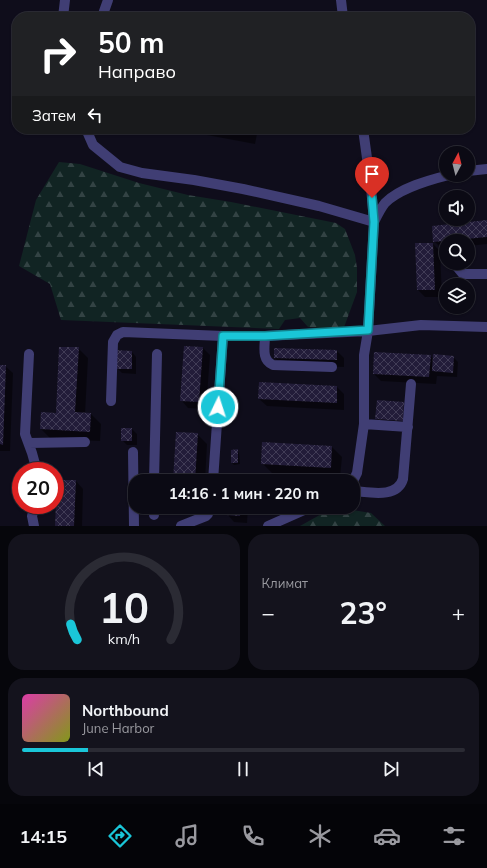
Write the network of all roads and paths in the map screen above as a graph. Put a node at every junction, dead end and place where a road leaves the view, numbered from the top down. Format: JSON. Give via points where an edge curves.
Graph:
{"nodes":[{"id":1,"x":65,"y":0,"type":"edge"},
{"id":2,"x":108,"y":0,"type":"edge"},
{"id":3,"x":341,"y":0,"type":"edge"},
{"id":4,"x":64,"y":12,"type":"edge"},
{"id":5,"x":104,"y":12,"type":"edge"},
{"id":6,"x":343,"y":12,"type":"edge"},
{"id":7,"x":88,"y":134,"type":"edge"},
{"id":8,"x":364,"y":134,"type":"edge"},
{"id":9,"x":487,"y":169,"type":"edge"},
{"id":10,"x":475,"y":170,"type":"edge"},
{"id":11,"x":439,"y":178,"type":"edge"},
{"id":12,"x":374,"y":222,"type":"junction"},
{"id":13,"x":460,"y":270,"type":"edge"},
{"id":14,"x":487,"y":274,"type":"edge"},
{"id":15,"x":487,"y":327,"type":"edge"},
{"id":16,"x":368,"y":330,"type":"junction"},
{"id":17,"x":223,"y":336,"type":"junction"},
{"id":18,"x":265,"y":336,"type":"junction"},
{"id":19,"x":29,"y":354,"type":"dead end"},
{"id":20,"x":157,"y":354,"type":"dead end"},
{"id":21,"x":332,"y":367,"type":"dead end"},
{"id":22,"x":411,"y":384,"type":"dead end"},
{"id":23,"x":111,"y":401,"type":"dead end"},
{"id":24,"x":364,"y":424,"type":"junction"},
{"id":25,"x":408,"y":427,"type":"junction"},
{"id":26,"x":85,"y":442,"type":"dead end"},
{"id":27,"x":28,"y":443,"type":"junction"},
{"id":28,"x":133,"y":452,"type":"dead end"},
{"id":29,"x":34,"y":462,"type":"edge"},
{"id":30,"x":154,"y":474,"type":"edge"},
{"id":31,"x":213,"y":474,"type":"edge"},
{"id":32,"x":356,"y":474,"type":"edge"},
{"id":33,"x":360,"y":491,"type":"edge"},
{"id":34,"x":33,"y":514,"type":"edge"},
{"id":35,"x":208,"y":514,"type":"edge"},
{"id":36,"x":295,"y":514,"type":"edge"},
{"id":37,"x":34,"y":526,"type":"edge"},
{"id":38,"x":134,"y":526,"type":"edge"},
{"id":39,"x":181,"y":526,"type":"edge"},
{"id":40,"x":268,"y":526,"type":"edge"}],
"edges":[{"from":1,"to":4,"type":"street"},
{"from":2,"to":5,"type":"street"},
{"from":3,"to":6,"type":"street"},
{"from":7,"to":12,"type":"street","via":[[94,145],[120,167],[142,173],[243,189],[319,206]]},
{"from":8,"to":12,"type":"street","via":[[372,187]]},
{"from":9,"to":10,"type":"street"},
{"from":11,"to":12,"type":"street","via":[[402,191],[385,203]]},
{"from":12,"to":16,"type":"street"},
{"from":13,"to":14,"type":"street","via":[[463,274]]},
{"from":15,"to":16,"type":"street","via":[[421,325]]},
{"from":16,"to":18,"type":"street"},
{"from":16,"to":24,"type":"street","via":[[364,355]]},
{"from":17,"to":18,"type":"street"},
{"from":17,"to":23,"type":"street","via":[[123,332],[117,335],[113,342]]},
{"from":17,"to":31,"type":"street"},
{"from":18,"to":21,"type":"street","via":[[265,358],[268,363]]},
{"from":19,"to":27,"type":"street","via":[[24,422]]},
{"from":20,"to":30,"type":"street"},
{"from":22,"to":25,"type":"street"},
{"from":24,"to":25,"type":"street"},
{"from":24,"to":32,"type":"street"},
{"from":25,"to":33,"type":"street","via":[[403,480],[399,488],[387,493]]},
{"from":26,"to":27,"type":"street"},
{"from":27,"to":29,"type":"street"},
{"from":28,"to":38,"type":"street"},
{"from":34,"to":37,"type":"street"},
{"from":35,"to":39,"type":"street"},
{"from":36,"to":40,"type":"street"}]}
